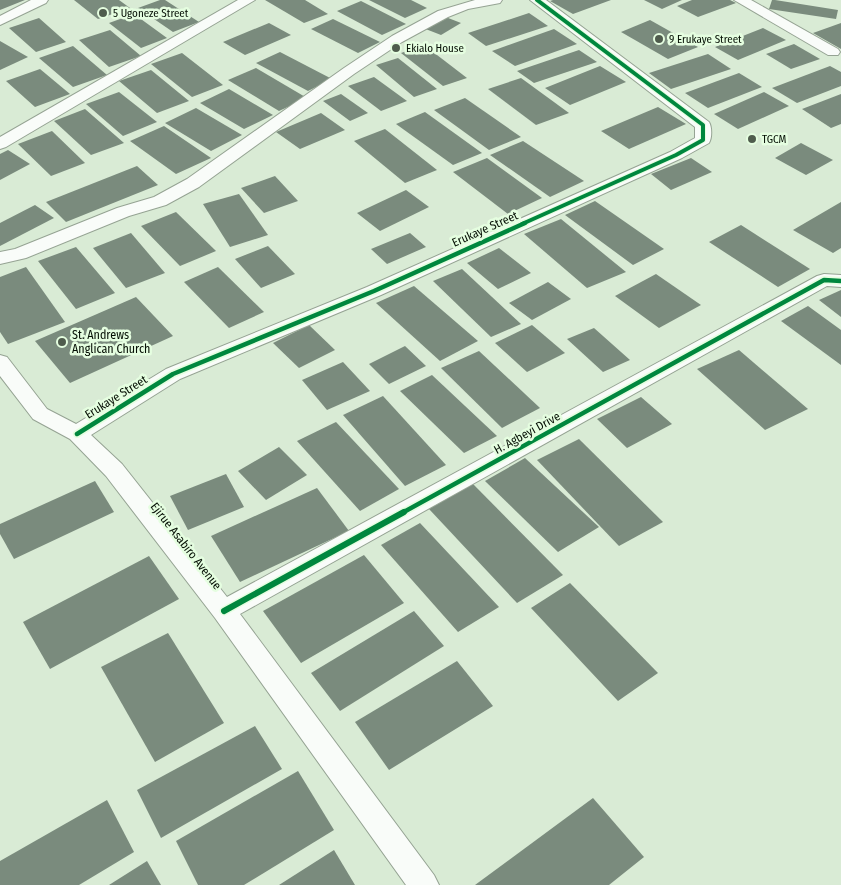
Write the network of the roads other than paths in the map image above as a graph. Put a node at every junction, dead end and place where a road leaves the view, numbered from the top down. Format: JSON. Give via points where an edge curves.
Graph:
{"nodes":[{"id":1,"x":41,"y":0,"type":"edge"},
{"id":2,"x":248,"y":0,"type":"edge"},
{"id":3,"x":495,"y":0,"type":"edge"},
{"id":4,"x":537,"y":0,"type":"edge"},
{"id":5,"x":741,"y":0,"type":"edge"},
{"id":6,"x":0,"y":20,"type":"edge"},
{"id":7,"x":833,"y":52,"type":"dead end"},
{"id":8,"x":0,"y":144,"type":"edge"},
{"id":9,"x":0,"y":258,"type":"edge"},
{"id":10,"x":841,"y":281,"type":"edge"},
{"id":11,"x":0,"y":362,"type":"edge"},
{"id":12,"x":77,"y":434,"type":"junction"},
{"id":13,"x":224,"y":611,"type":"junction"},
{"id":14,"x":424,"y":885,"type":"edge"}],
"edges":[{"from":1,"to":6,"type":"street"},
{"from":2,"to":8,"type":"street"},
{"from":3,"to":9,"type":"street","via":[[465,6],[412,30],[349,71],[194,183],[160,200],[20,254]]},
{"from":4,"to":12,"type":"street","name":"Erukaye Street","via":[[703,125],[703,140],[374,291],[173,374]]},
{"from":5,"to":7,"type":"street"},
{"from":10,"to":13,"type":"street","name":"H. Agbeyi Drive","via":[[824,280]]},
{"from":11,"to":12,"type":"street","name":"Ejirue Asabiro Avenue","via":[[40,414]]},
{"from":12,"to":13,"type":"street","name":"Ejirue Asabiro Avenue","via":[[114,470]]},
{"from":13,"to":14,"type":"street","name":"Ejirue Asabiro Avenue"}]}
